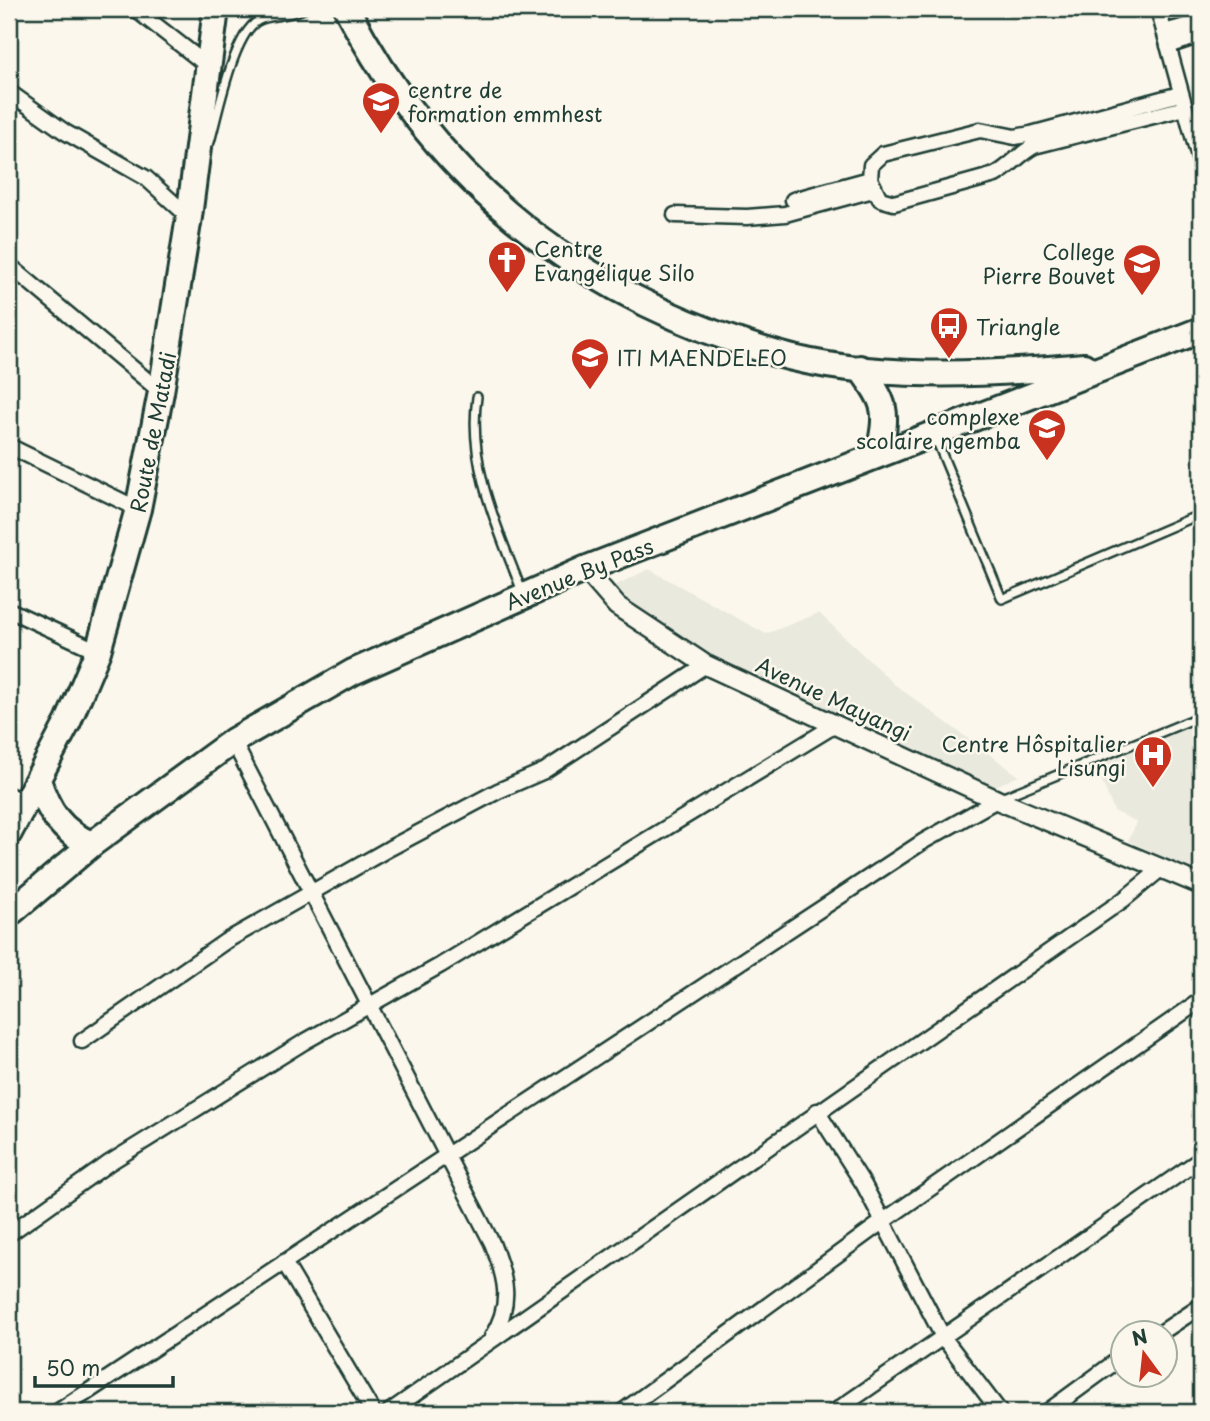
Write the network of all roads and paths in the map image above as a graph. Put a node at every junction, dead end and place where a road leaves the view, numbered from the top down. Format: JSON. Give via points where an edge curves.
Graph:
{"nodes":[{"id":1,"x":135,"y":9,"type":"edge"},
{"id":2,"x":216,"y":9,"type":"edge"},
{"id":3,"x":304,"y":9,"type":"edge"},
{"id":4,"x":347,"y":9,"type":"edge"},
{"id":5,"x":1158,"y":9,"type":"edge"},
{"id":6,"x":287,"y":13,"type":"edge"},
{"id":7,"x":1201,"y":22,"type":"edge"},
{"id":8,"x":1201,"y":35,"type":"edge"},
{"id":9,"x":1166,"y":39,"type":"junction"},
{"id":10,"x":208,"y":66,"type":"junction"},
{"id":11,"x":9,"y":92,"type":"edge"},
{"id":12,"x":1182,"y":101,"type":"junction"},
{"id":13,"x":1015,"y":137,"type":"junction"},
{"id":14,"x":1020,"y":153,"type":"junction"},
{"id":15,"x":1201,"y":164,"type":"edge"},
{"id":16,"x":872,"y":185,"type":"junction"},
{"id":17,"x":793,"y":200,"type":"dead end"},
{"id":18,"x":675,"y":215,"type":"dead end"},
{"id":19,"x":189,"y":217,"type":"junction"},
{"id":20,"x":9,"y":265,"type":"edge"},
{"id":21,"x":1201,"y":330,"type":"edge"},
{"id":22,"x":1113,"y":364,"type":"junction"},
{"id":23,"x":860,"y":368,"type":"junction"},
{"id":24,"x":161,"y":392,"type":"junction"},
{"id":25,"x":477,"y":397,"type":"dead end"},
{"id":26,"x":934,"y":436,"type":"junction"},
{"id":27,"x":9,"y":446,"type":"edge"},
{"id":28,"x":879,"y":454,"type":"junction"},
{"id":29,"x":138,"y":509,"type":"junction"},
{"id":30,"x":1201,"y":514,"type":"edge"},
{"id":31,"x":585,"y":569,"type":"junction"},
{"id":32,"x":523,"y":594,"type":"junction"},
{"id":33,"x":9,"y":610,"type":"edge"},
{"id":34,"x":98,"y":651,"type":"junction"},
{"id":35,"x":706,"y":665,"type":"junction"},
{"id":36,"x":1201,"y":716,"type":"edge"},
{"id":37,"x":837,"y":723,"type":"junction"},
{"id":38,"x":233,"y":741,"type":"junction"},
{"id":39,"x":38,"y":780,"type":"junction"},
{"id":40,"x":17,"y":800,"type":"edge"},
{"id":41,"x":997,"y":800,"type":"junction"},
{"id":42,"x":9,"y":833,"type":"edge"},
{"id":43,"x":92,"y":844,"type":"junction"},
{"id":44,"x":1162,"y":868,"type":"junction"},
{"id":45,"x":1201,"y":885,"type":"edge"},
{"id":46,"x":312,"y":893,"type":"junction"},
{"id":47,"x":9,"y":914,"type":"edge"},
{"id":48,"x":1201,"y":1000,"type":"edge"},
{"id":49,"x":369,"y":1005,"type":"junction"},
{"id":50,"x":82,"y":1041,"type":"dead end"},
{"id":51,"x":817,"y":1111,"type":"junction"},
{"id":52,"x":448,"y":1157,"type":"junction"},
{"id":53,"x":1201,"y":1159,"type":"edge"},
{"id":54,"x":882,"y":1222,"type":"junction"},
{"id":55,"x":9,"y":1234,"type":"edge"},
{"id":56,"x":284,"y":1262,"type":"junction"},
{"id":57,"x":1201,"y":1306,"type":"edge"},
{"id":58,"x":1178,"y":1321,"type":"edge"},
{"id":59,"x":943,"y":1337,"type":"junction"},
{"id":60,"x":489,"y":1342,"type":"junction"},
{"id":61,"x":1108,"y":1367,"type":"edge"},
{"id":62,"x":57,"y":1412,"type":"edge"},
{"id":63,"x":373,"y":1412,"type":"edge"},
{"id":64,"x":389,"y":1412,"type":"edge"},
{"id":65,"x":622,"y":1412,"type":"edge"},
{"id":66,"x":834,"y":1412,"type":"edge"},
{"id":67,"x":1000,"y":1412,"type":"edge"},
{"id":68,"x":1047,"y":1412,"type":"edge"}],
"edges":[{"from":1,"to":10,"type":"street"},
{"from":2,"to":10,"type":"highway","name":"Route de Matadi"},
{"from":3,"to":6,"type":"lane"},
{"from":4,"to":23,"type":"highway","via":[[383,71],[421,121],[484,196],[536,239],[609,286],[695,324],[775,353]]},
{"from":5,"to":9,"type":"street"},
{"from":6,"to":19,"type":"lane","via":[[260,19],[245,32],[234,56]]},
{"from":7,"to":9,"type":"street"},
{"from":8,"to":9,"type":"street"},
{"from":9,"to":12,"type":"street"},
{"from":10,"to":19,"type":"highway","name":"Route de Matadi"},
{"from":11,"to":19,"type":"street","via":[[65,132],[146,178]]},
{"from":12,"to":13,"type":"street"},
{"from":12,"to":14,"type":"street"},
{"from":12,"to":15,"type":"street"},
{"from":13,"to":14,"type":"street"},
{"from":13,"to":16,"type":"street","via":[[980,130],[883,154],[872,165]]},
{"from":14,"to":16,"type":"street","via":[[995,175],[894,203],[880,199]]},
{"from":16,"to":17,"type":"street"},
{"from":16,"to":18,"type":"street","via":[[785,214]]},
{"from":19,"to":24,"type":"highway","name":"Route de Matadi"},
{"from":20,"to":24,"type":"street"},
{"from":21,"to":22,"type":"highway","name":"Avenue By Pass"},
{"from":22,"to":23,"type":"highway","via":[[992,374]]},
{"from":22,"to":26,"type":"highway","name":"Avenue By Pass"},
{"from":23,"to":28,"type":"highway","via":[[885,409]]},
{"from":24,"to":29,"type":"highway","name":"Route de Matadi"},
{"from":25,"to":32,"type":"lane","via":[[473,424],[485,496]]},
{"from":26,"to":28,"type":"highway","name":"Avenue By Pass"},
{"from":26,"to":30,"type":"lane","via":[[1002,599]]},
{"from":27,"to":29,"type":"street"},
{"from":28,"to":31,"type":"highway","name":"Avenue By Pass"},
{"from":29,"to":34,"type":"highway","name":"Route de Matadi"},
{"from":31,"to":32,"type":"highway","name":"Avenue By Pass"},
{"from":31,"to":35,"type":"street","name":"Avenue Mayangi","via":[[617,607]]},
{"from":32,"to":38,"type":"highway","name":"Avenue By Pass","via":[[353,672]]},
{"from":33,"to":34,"type":"street"},
{"from":34,"to":39,"type":"highway","name":"Route de Matadi"},
{"from":35,"to":37,"type":"street","name":"Avenue Mayangi"},
{"from":35,"to":46,"type":"street","via":[[544,771],[498,791]]},
{"from":36,"to":41,"type":"lane"},
{"from":37,"to":41,"type":"street","name":"Avenue Mayangi"},
{"from":37,"to":49,"type":"street"},
{"from":38,"to":43,"type":"highway","name":"Avenue By Pass"},
{"from":38,"to":46,"type":"street"},
{"from":39,"to":40,"type":"highway","name":"Route de Matadi"},
{"from":39,"to":43,"type":"highway","via":[[53,816],[73,837]]},
{"from":40,"to":42,"type":"highway","name":"Route de Matadi"},
{"from":41,"to":44,"type":"street","name":"Avenue Mayangi"},
{"from":41,"to":52,"type":"street","via":[[924,841]]},
{"from":43,"to":47,"type":"highway","name":"Avenue By Pass"},
{"from":44,"to":45,"type":"street","name":"Avenue Mayangi"},
{"from":44,"to":51,"type":"street","via":[[1123,900]]},
{"from":46,"to":49,"type":"street"},
{"from":46,"to":50,"type":"street","via":[[226,941]]},
{"from":48,"to":54,"type":"street"},
{"from":49,"to":52,"type":"street"},
{"from":49,"to":55,"type":"street","via":[[109,1163]]},
{"from":51,"to":54,"type":"street"},
{"from":51,"to":60,"type":"street"},
{"from":52,"to":56,"type":"street"},
{"from":52,"to":60,"type":"street","via":[[479,1213],[506,1277],[507,1304]]},
{"from":53,"to":59,"type":"street"},
{"from":54,"to":59,"type":"street"},
{"from":54,"to":65,"type":"street"},
{"from":56,"to":62,"type":"street"},
{"from":56,"to":63,"type":"street"},
{"from":57,"to":58,"type":"street"},
{"from":59,"to":66,"type":"street"},
{"from":59,"to":67,"type":"street"},
{"from":60,"to":64,"type":"street"},
{"from":61,"to":68,"type":"street"}]}
